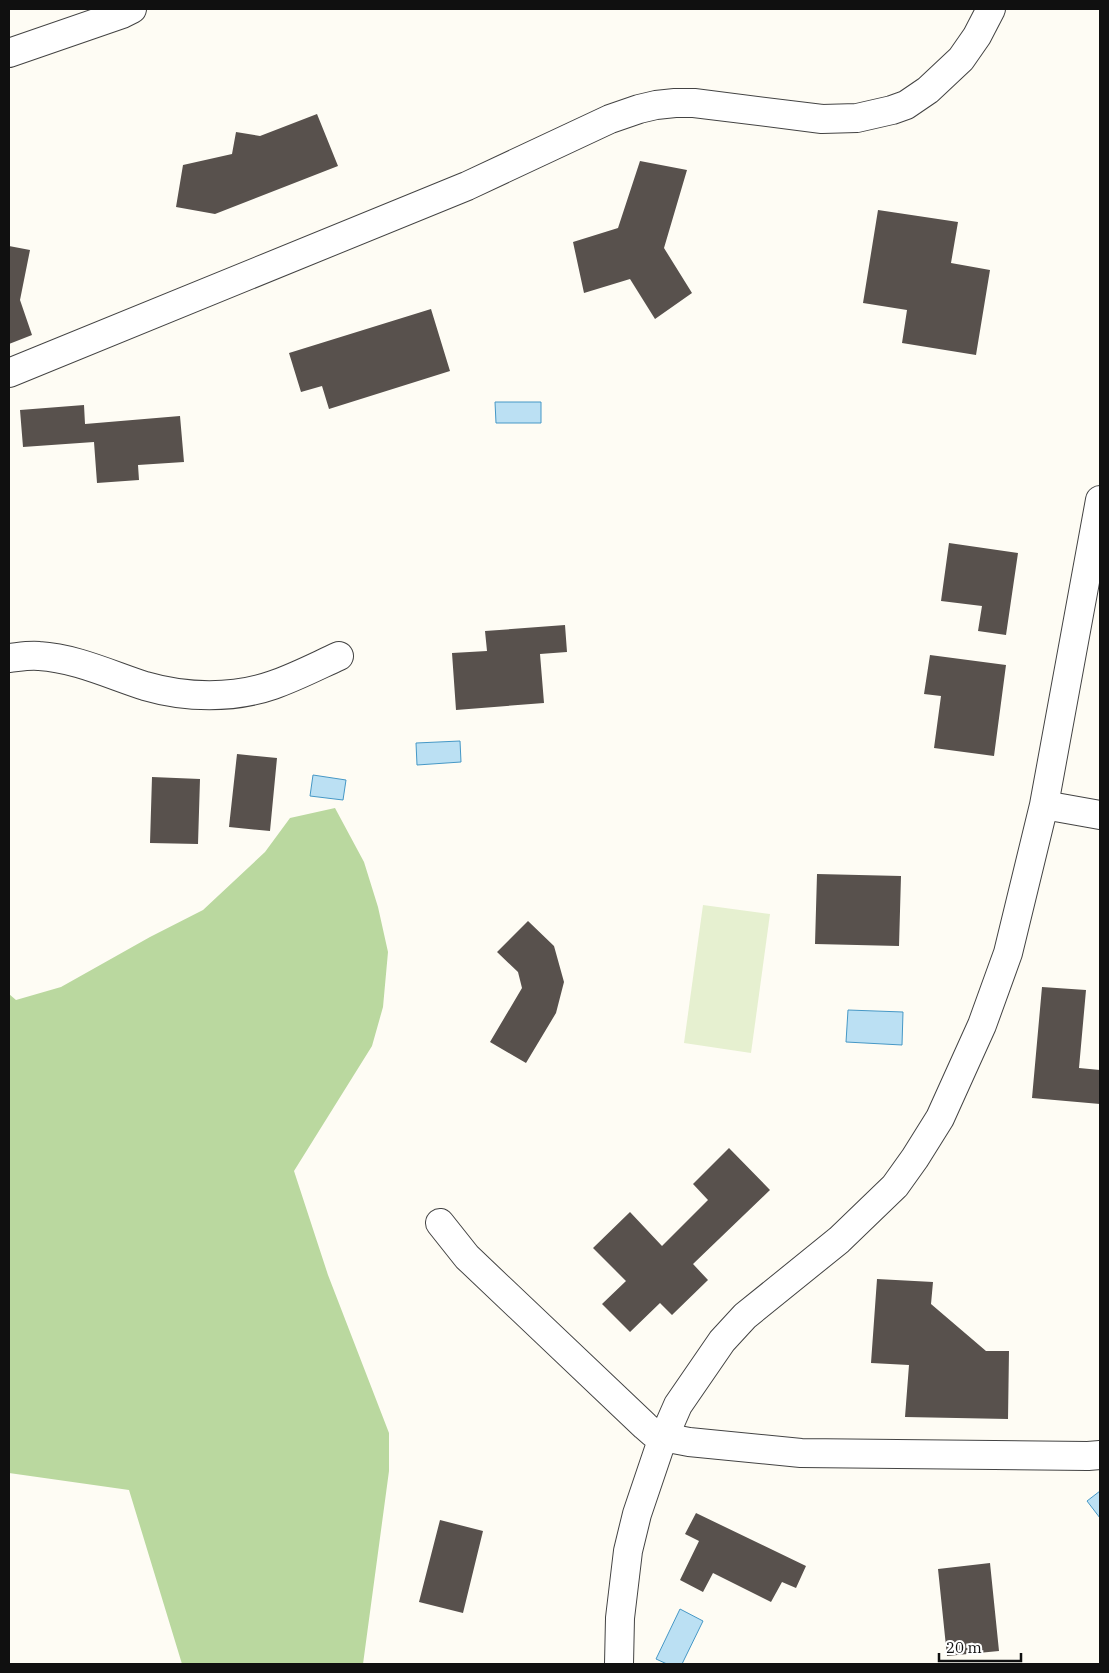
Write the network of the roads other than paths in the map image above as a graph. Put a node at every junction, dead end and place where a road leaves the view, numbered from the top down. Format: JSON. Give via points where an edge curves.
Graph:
{"nodes":[{"id":1,"x":132,"y":9,"type":"edge"},
{"id":2,"x":991,"y":9,"type":"edge"},
{"id":3,"x":9,"y":53,"type":"edge"},
{"id":4,"x":9,"y":373,"type":"edge"},
{"id":5,"x":1100,"y":500,"type":"edge"},
{"id":6,"x":339,"y":656,"type":"dead end"},
{"id":7,"x":9,"y":658,"type":"edge"},
{"id":8,"x":1044,"y":805,"type":"junction"},
{"id":9,"x":1100,"y":815,"type":"edge"},
{"id":10,"x":440,"y":1223,"type":"dead end"},
{"id":11,"x":664,"y":1437,"type":"junction"},
{"id":12,"x":1100,"y":1455,"type":"edge"},
{"id":13,"x":619,"y":1664,"type":"edge"}],
"edges":[{"from":1,"to":3,"type":"street"},
{"from":2,"to":4,"type":"street","via":[[961,59],[928,90],[906,105],[878,114],[835,119],[694,103],[639,109],[610,119],[467,186]]},
{"from":5,"to":8,"type":"street"},
{"from":6,"to":7,"type":"street","via":[[273,685],[220,695],[173,693],[49,656]]},
{"from":8,"to":9,"type":"street"},
{"from":8,"to":11,"type":"street","via":[[996,990],[940,1118],[905,1172],[877,1205],[745,1316],[722,1341],[678,1405]]},
{"from":10,"to":11,"type":"street","via":[[467,1257],[644,1426]]},
{"from":11,"to":12,"type":"street","via":[[706,1445],[801,1453]]},
{"from":11,"to":13,"type":"street","via":[[637,1514],[628,1551],[620,1618]]}]}
